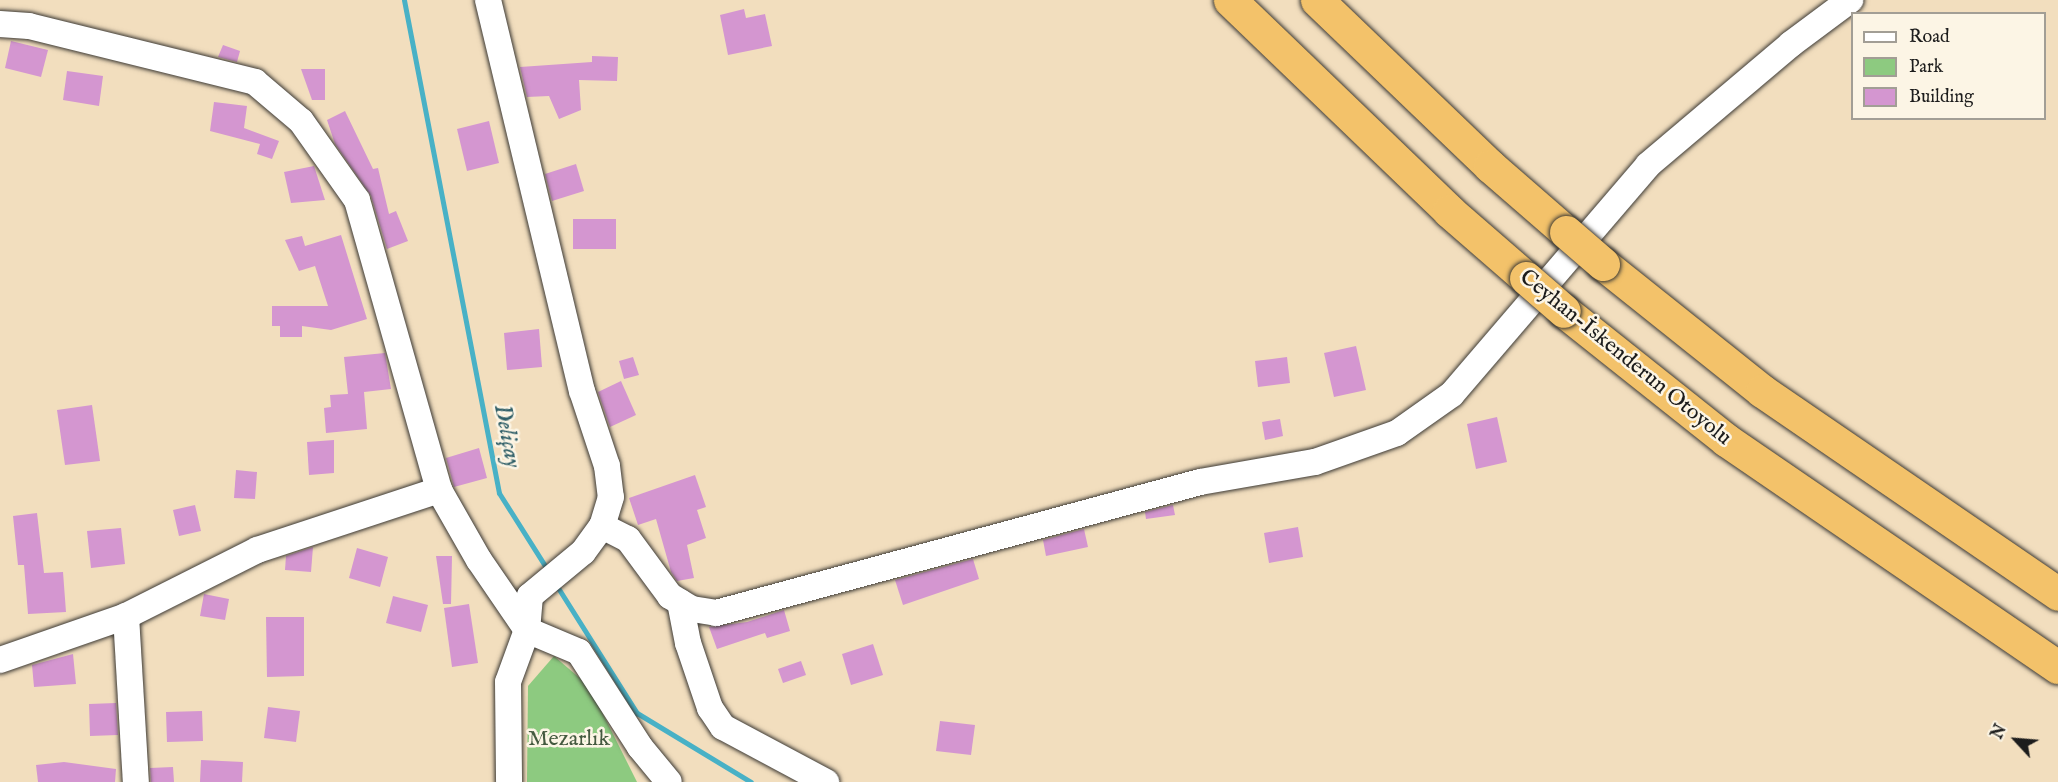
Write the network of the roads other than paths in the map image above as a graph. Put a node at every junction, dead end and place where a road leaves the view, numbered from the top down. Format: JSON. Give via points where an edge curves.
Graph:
{"nodes":[{"id":1,"x":488,"y":0,"type":"edge"},
{"id":2,"x":1230,"y":0,"type":"edge"},
{"id":3,"x":1317,"y":0,"type":"edge"},
{"id":4,"x":1850,"y":0,"type":"edge"},
{"id":5,"x":0,"y":24,"type":"edge"},
{"id":6,"x":439,"y":490,"type":"junction"},
{"id":7,"x":602,"y":526,"type":"junction"},
{"id":8,"x":2058,"y":594,"type":"edge"},
{"id":9,"x":680,"y":602,"type":"junction"},
{"id":10,"x":126,"y":616,"type":"junction"},
{"id":11,"x":527,"y":630,"type":"junction"},
{"id":12,"x":0,"y":660,"type":"edge"},
{"id":13,"x":2058,"y":667,"type":"edge"},
{"id":14,"x":136,"y":782,"type":"edge"},
{"id":15,"x":508,"y":782,"type":"edge"},
{"id":16,"x":669,"y":782,"type":"edge"},
{"id":17,"x":826,"y":782,"type":"edge"}],
"edges":[{"from":1,"to":7,"type":"street","via":[[582,391],[607,466],[611,497]]},
{"from":2,"to":13,"type":"highway","name":"Ceyhan-İskenderun Otoyolu","bridge":true,"via":[[1449,211],[1564,311],[1726,440]]},
{"from":3,"to":8,"type":"highway","bridge":true,"via":[[1490,166],[1603,264],[1762,391]]},
{"from":4,"to":9,"type":"street","via":[[1791,44],[1648,165],[1452,393],[1397,434],[1315,462],[1200,482],[757,604],[716,613],[692,609]]},
{"from":5,"to":6,"type":"street","via":[[28,26],[255,82],[301,121],[357,200]]},
{"from":6,"to":10,"type":"street","via":[[257,550]]},
{"from":6,"to":11,"type":"street","via":[[479,560]]},
{"from":7,"to":9,"type":"street","via":[[628,539],[670,596]]},
{"from":7,"to":11,"type":"street","via":[[583,552],[530,596]]},
{"from":9,"to":17,"type":"street","via":[[687,643],[710,708],[723,727]]},
{"from":10,"to":12,"type":"street"},
{"from":10,"to":14,"type":"street"},
{"from":11,"to":15,"type":"street","via":[[508,682]]},
{"from":11,"to":16,"type":"street","via":[[579,652],[640,747]]}]}
